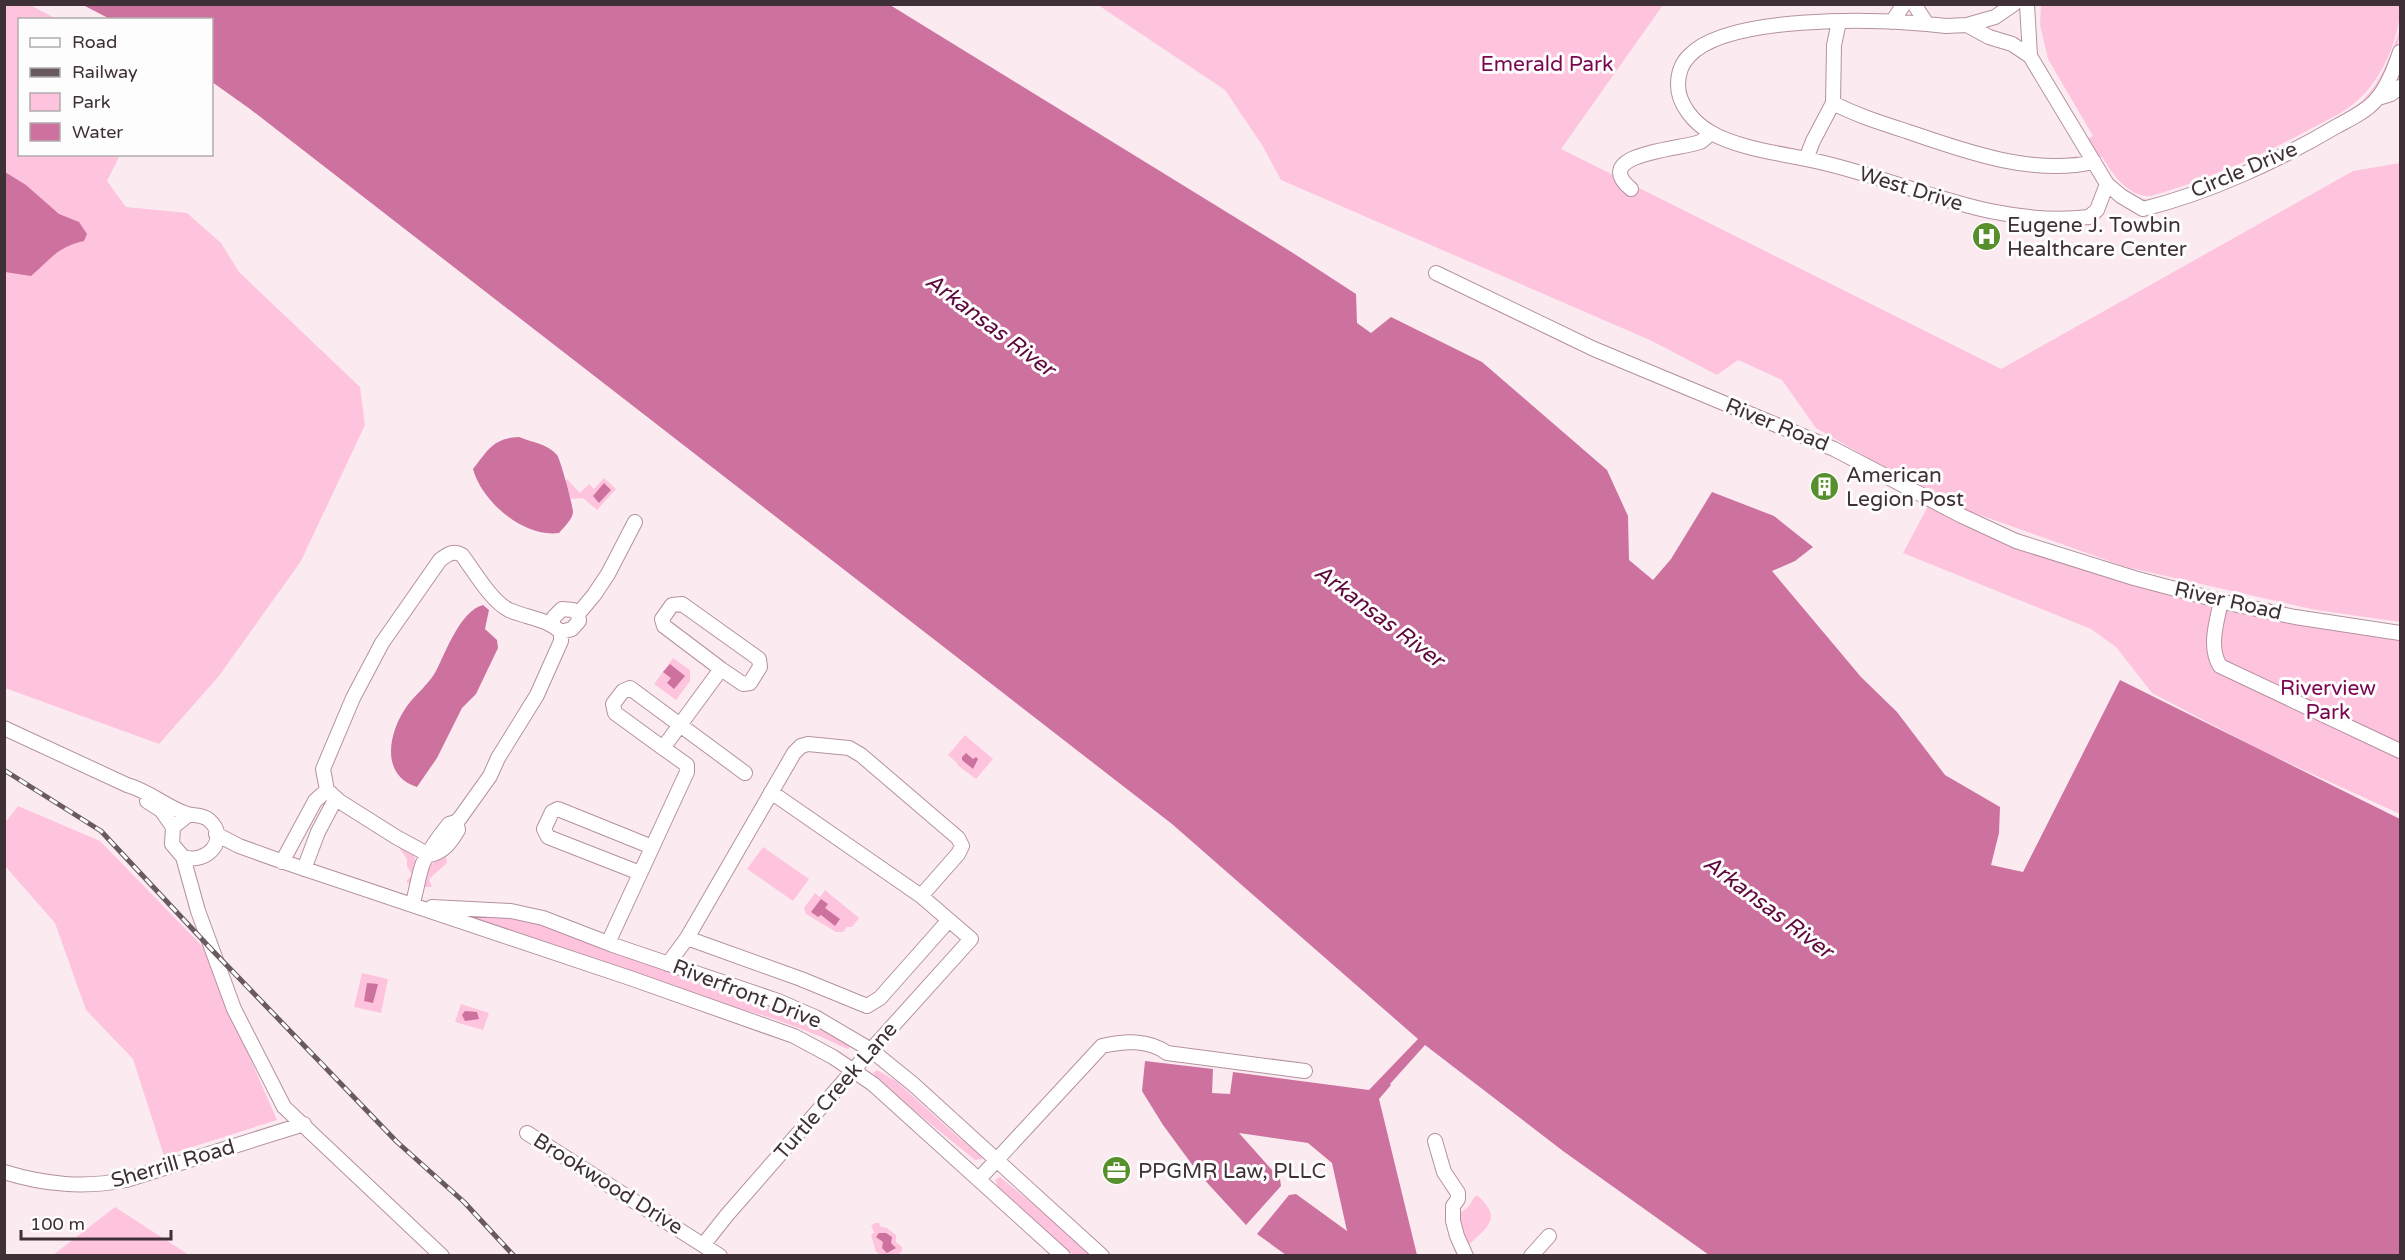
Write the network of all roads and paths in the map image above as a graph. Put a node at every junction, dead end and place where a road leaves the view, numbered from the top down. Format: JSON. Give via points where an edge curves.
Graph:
{"nodes":[{"id":1,"x":1904,"y":4,"type":"edge"},
{"id":2,"x":1914,"y":4,"type":"edge"},
{"id":3,"x":2014,"y":4,"type":"edge"},
{"id":4,"x":2027,"y":4,"type":"edge"},
{"id":5,"x":1839,"y":22,"type":"junction"},
{"id":6,"x":1892,"y":22,"type":"junction"},
{"id":7,"x":1927,"y":24,"type":"junction"},
{"id":8,"x":1967,"y":25,"type":"junction"},
{"id":9,"x":2400,"y":52,"type":"edge"},
{"id":10,"x":2030,"y":56,"type":"junction"},
{"id":11,"x":2400,"y":87,"type":"edge"},
{"id":12,"x":2378,"y":98,"type":"junction"},
{"id":13,"x":1833,"y":104,"type":"junction"},
{"id":14,"x":1711,"y":133,"type":"junction"},
{"id":15,"x":1806,"y":159,"type":"junction"},
{"id":16,"x":2094,"y":162,"type":"junction"},
{"id":17,"x":2107,"y":184,"type":"junction"},
{"id":18,"x":1631,"y":189,"type":"dead end"},
{"id":19,"x":1436,"y":273,"type":"dead end"},
{"id":20,"x":635,"y":522,"type":"dead end"},
{"id":21,"x":2221,"y":601,"type":"junction"},
{"id":22,"x":578,"y":614,"type":"junction"},
{"id":23,"x":557,"y":628,"type":"junction"},
{"id":24,"x":2400,"y":633,"type":"edge"},
{"id":25,"x":721,"y":669,"type":"junction"},
{"id":26,"x":681,"y":724,"type":"junction"},
{"id":27,"x":4,"y":728,"type":"edge"},
{"id":28,"x":663,"y":748,"type":"junction"},
{"id":29,"x":2400,"y":751,"type":"edge"},
{"id":30,"x":745,"y":773,"type":"dead end"},
{"id":31,"x":127,"y":785,"type":"junction"},
{"id":32,"x":771,"y":792,"type":"junction"},
{"id":33,"x":332,"y":794,"type":"junction"},
{"id":34,"x":188,"y":815,"type":"junction"},
{"id":35,"x":302,"y":825,"type":"junction"},
{"id":36,"x":173,"y":827,"type":"junction"},
{"id":37,"x":318,"y":832,"type":"junction"},
{"id":38,"x":216,"y":834,"type":"junction"},
{"id":39,"x":652,"y":847,"type":"junction"},
{"id":40,"x":429,"y":855,"type":"junction"},
{"id":41,"x":183,"y":856,"type":"junction"},
{"id":42,"x":206,"y":856,"type":"junction"},
{"id":43,"x":280,"y":861,"type":"junction"},
{"id":44,"x":304,"y":869,"type":"junction"},
{"id":45,"x":640,"y":873,"type":"junction"},
{"id":46,"x":921,"y":896,"type":"junction"},
{"id":47,"x":418,"y":906,"type":"junction"},
{"id":48,"x":949,"y":920,"type":"junction"},
{"id":49,"x":207,"y":933,"type":"junction"},
{"id":50,"x":687,"y":938,"type":"junction"},
{"id":51,"x":608,"y":943,"type":"junction"},
{"id":52,"x":668,"y":964,"type":"junction"},
{"id":53,"x":871,"y":1050,"type":"junction"},
{"id":54,"x":854,"y":1070,"type":"junction"},
{"id":55,"x":1305,"y":1071,"type":"dead end"},
{"id":56,"x":303,"y":1124,"type":"junction"},
{"id":57,"x":527,"y":1133,"type":"dead end"},
{"id":58,"x":1435,"y":1141,"type":"dead end"},
{"id":59,"x":996,"y":1160,"type":"junction"},
{"id":60,"x":4,"y":1172,"type":"edge"},
{"id":61,"x":979,"y":1179,"type":"junction"},
{"id":62,"x":1549,"y":1236,"type":"dead end"},
{"id":63,"x":704,"y":1244,"type":"junction"},
{"id":64,"x":442,"y":1256,"type":"edge"},
{"id":65,"x":720,"y":1256,"type":"edge"},
{"id":66,"x":1063,"y":1256,"type":"edge"},
{"id":67,"x":1102,"y":1256,"type":"edge"},
{"id":68,"x":1466,"y":1256,"type":"edge"},
{"id":69,"x":1531,"y":1256,"type":"edge"}],
"edges":[{"from":1,"to":6,"type":"street"},
{"from":2,"to":7,"type":"street"},
{"from":3,"to":8,"type":"street","via":[[1995,17]]},
{"from":4,"to":10,"type":"street"},
{"from":5,"to":6,"type":"street","name":"West Drive"},
{"from":5,"to":13,"type":"street","via":[[1834,45]]},
{"from":5,"to":14,"type":"street","name":"West Drive","via":[[1743,31],[1711,41],[1689,55],[1678,77],[1680,98],[1687,112]]},
{"from":6,"to":7,"type":"street","name":"West Drive"},
{"from":7,"to":8,"type":"street","name":"Circle Drive"},
{"from":8,"to":10,"type":"street","name":"Circle Drive"},
{"from":9,"to":12,"type":"street"},
{"from":10,"to":16,"type":"street","name":"Circle Drive"},
{"from":11,"to":12,"type":"street"},
{"from":12,"to":17,"type":"street","name":"Circle Drive","via":[[2320,136],[2181,198],[2143,209]]},
{"from":13,"to":15,"type":"street"},
{"from":13,"to":16,"type":"street","via":[[1984,156],[2046,165]]},
{"from":14,"to":15,"type":"street","name":"West Drive"},
{"from":14,"to":18,"type":"street","via":[[1701,141],[1652,150],[1624,165],[1620,176]]},
{"from":15,"to":17,"type":"street","name":"West Drive","via":[[1879,177],[1985,212],[2044,219],[2089,217],[2097,210]]},
{"from":16,"to":17,"type":"street","name":"Circle Drive"},
{"from":19,"to":21,"type":"street","name":"River Road","via":[[1594,349],[1834,449],[2016,540]]},
{"from":20,"to":22,"type":"street","via":[[608,574]]},
{"from":21,"to":24,"type":"street","name":"River Road"},
{"from":21,"to":29,"type":"street","via":[[2213,651],[2220,666]]},
{"from":22,"to":23,"type":"street","via":[[579,621],[572,629]]},
{"from":22,"to":23,"type":"street","via":[[562,609],[554,617]]},
{"from":23,"to":33,"type":"street","via":[[507,609],[462,555],[448,553],[388,632],[353,698],[323,769]]},
{"from":23,"to":40,"type":"street","via":[[561,641],[537,695],[490,776],[456,822],[458,830],[441,853]]},
{"from":25,"to":25,"type":"street","via":[[664,626],[662,619],[672,605],[682,604],[759,659],[760,667],[750,683],[743,684]]},
{"from":25,"to":26,"type":"street"},
{"from":26,"to":28,"type":"street"},
{"from":26,"to":28,"type":"street","via":[[630,688],[613,704],[615,713]]},
{"from":26,"to":30,"type":"street"},
{"from":27,"to":31,"type":"street"},
{"from":28,"to":39,"type":"street","via":[[687,765],[687,772]]},
{"from":31,"to":34,"type":"street"},
{"from":31,"to":36,"type":"street","via":[[160,810]]},
{"from":32,"to":46,"type":"street"},
{"from":32,"to":46,"type":"street","via":[[801,746],[849,748],[861,755],[958,838],[962,846]]},
{"from":32,"to":50,"type":"street"},
{"from":33,"to":35,"type":"street","via":[[315,801]]},
{"from":33,"to":37,"type":"street"},
{"from":33,"to":40,"type":"street"},
{"from":34,"to":36,"type":"street"},
{"from":34,"to":38,"type":"street","via":[[208,819]]},
{"from":35,"to":37,"type":"street"},
{"from":35,"to":43,"type":"street"},
{"from":36,"to":41,"type":"street","via":[[172,844]]},
{"from":37,"to":44,"type":"street"},
{"from":38,"to":42,"type":"street","via":[[216,844]]},
{"from":38,"to":43,"type":"street","name":"Riverfront Drive"},
{"from":39,"to":45,"type":"street"},
{"from":39,"to":45,"type":"street","via":[[558,809],[552,812],[544,829],[548,837]]},
{"from":40,"to":47,"type":"street","via":[[422,867]]},
{"from":41,"to":42,"type":"street","via":[[192,860]]},
{"from":41,"to":49,"type":"street"},
{"from":42,"to":43,"type":"street","name":"Riverfront Drive","via":[[224,852]]},
{"from":42,"to":49,"type":"street","via":[[197,879]]},
{"from":43,"to":44,"type":"street","name":"Riverfront Drive"},
{"from":44,"to":47,"type":"street","name":"Riverfront Drive"},
{"from":45,"to":51,"type":"street"},
{"from":46,"to":48,"type":"street"},
{"from":47,"to":51,"type":"street","name":"Riverfront Drive","via":[[511,910]]},
{"from":47,"to":54,"type":"street","name":"Riverfront Drive","via":[[788,1033]]},
{"from":48,"to":50,"type":"street","via":[[880,999],[867,1006]]},
{"from":48,"to":53,"type":"street","name":"Turtle Creek Lane","via":[[971,939]]},
{"from":49,"to":56,"type":"street","via":[[234,1009],[258,1058],[284,1107]]},
{"from":50,"to":52,"type":"street"},
{"from":51,"to":52,"type":"street","name":"Riverfront Drive"},
{"from":52,"to":53,"type":"street","name":"Riverfront Drive","via":[[806,1013]]},
{"from":53,"to":54,"type":"street","name":"Turtle Creek Lane"},
{"from":53,"to":59,"type":"street","name":"Riverfront Drive"},
{"from":54,"to":61,"type":"street","name":"Riverfront Drive"},
{"from":54,"to":63,"type":"street","name":"Turtle Creek Lane"},
{"from":55,"to":59,"type":"street","via":[[1167,1053],[1152,1045],[1122,1041],[1102,1046]]},
{"from":56,"to":60,"type":"street","name":"Sherrill Road","via":[[103,1184],[53,1183]]},
{"from":56,"to":64,"type":"street"},
{"from":57,"to":63,"type":"street","name":"Brookwood Drive"},
{"from":58,"to":68,"type":"street","via":[[1444,1172],[1458,1192],[1453,1221]]},
{"from":59,"to":61,"type":"street"},
{"from":59,"to":67,"type":"street","name":"Riverfront Drive"},
{"from":61,"to":66,"type":"street","name":"Riverfront Drive"},
{"from":62,"to":69,"type":"street"},
{"from":63,"to":65,"type":"street","name":"Brookwood Drive"}]}
